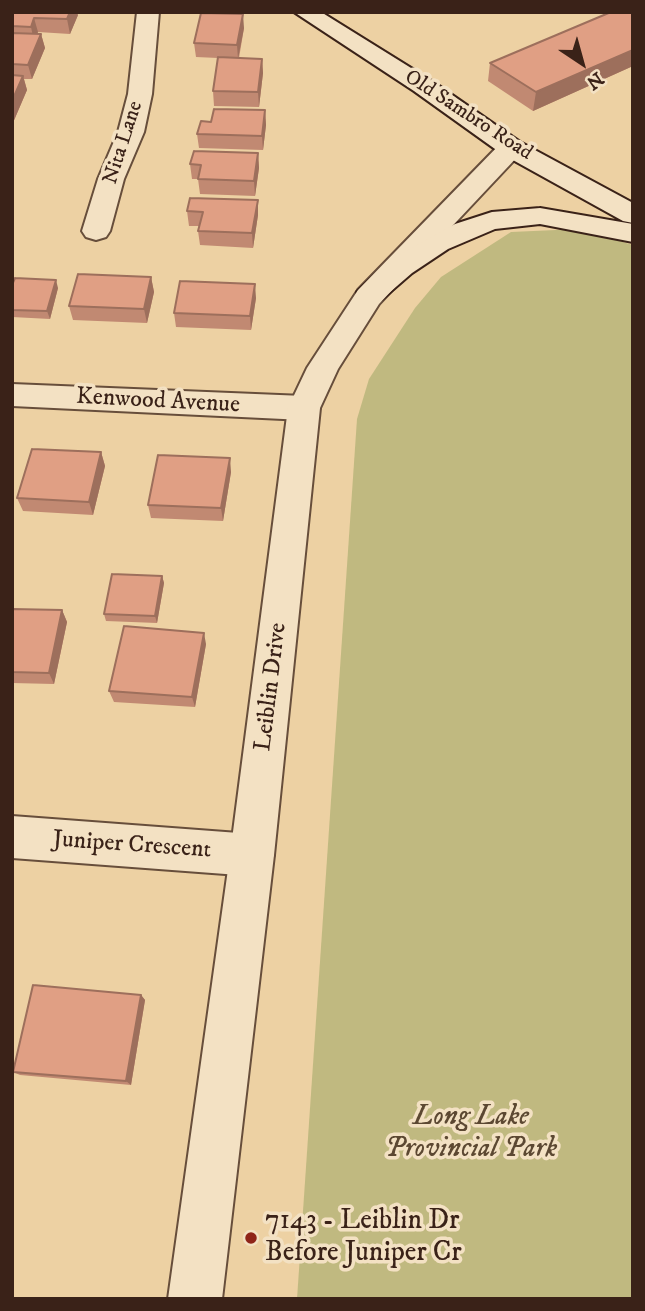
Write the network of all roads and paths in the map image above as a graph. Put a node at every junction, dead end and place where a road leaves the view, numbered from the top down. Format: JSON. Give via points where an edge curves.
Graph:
{"nodes":[{"id":1,"x":148,"y":12,"type":"edge"},
{"id":2,"x":305,"y":12,"type":"edge"},
{"id":3,"x":511,"y":148,"type":"junction"},
{"id":4,"x":633,"y":215,"type":"edge"},
{"id":5,"x":96,"y":231,"type":"dead end"},
{"id":6,"x":633,"y":233,"type":"edge"},
{"id":7,"x":372,"y":292,"type":"junction"},
{"id":8,"x":12,"y":394,"type":"edge"},
{"id":9,"x":304,"y":408,"type":"junction"},
{"id":10,"x":12,"y":837,"type":"edge"},
{"id":11,"x":252,"y":855,"type":"junction"},
{"id":12,"x":195,"y":1299,"type":"edge"}],
"edges":[{"from":1,"to":5,"type":"street","name":"Nita Lane","via":[[140,94],[131,132]]},
{"from":2,"to":3,"type":"street","name":"Old Sambro Road"},
{"from":3,"to":4,"type":"street","name":"Old Sambro Road"},
{"from":3,"to":7,"type":"street","name":"Leiblin Drive"},
{"from":6,"to":7,"type":"street","via":[[540,216],[492,221],[438,243]]},
{"from":7,"to":9,"type":"street","name":"Leiblin Drive","via":[[323,368]]},
{"from":8,"to":9,"type":"street","name":"Kenwood Avenue"},
{"from":9,"to":11,"type":"street","name":"Leiblin Drive"},
{"from":10,"to":11,"type":"street","name":"Juniper Crescent"},
{"from":11,"to":12,"type":"street","name":"Leiblin Drive"}]}
